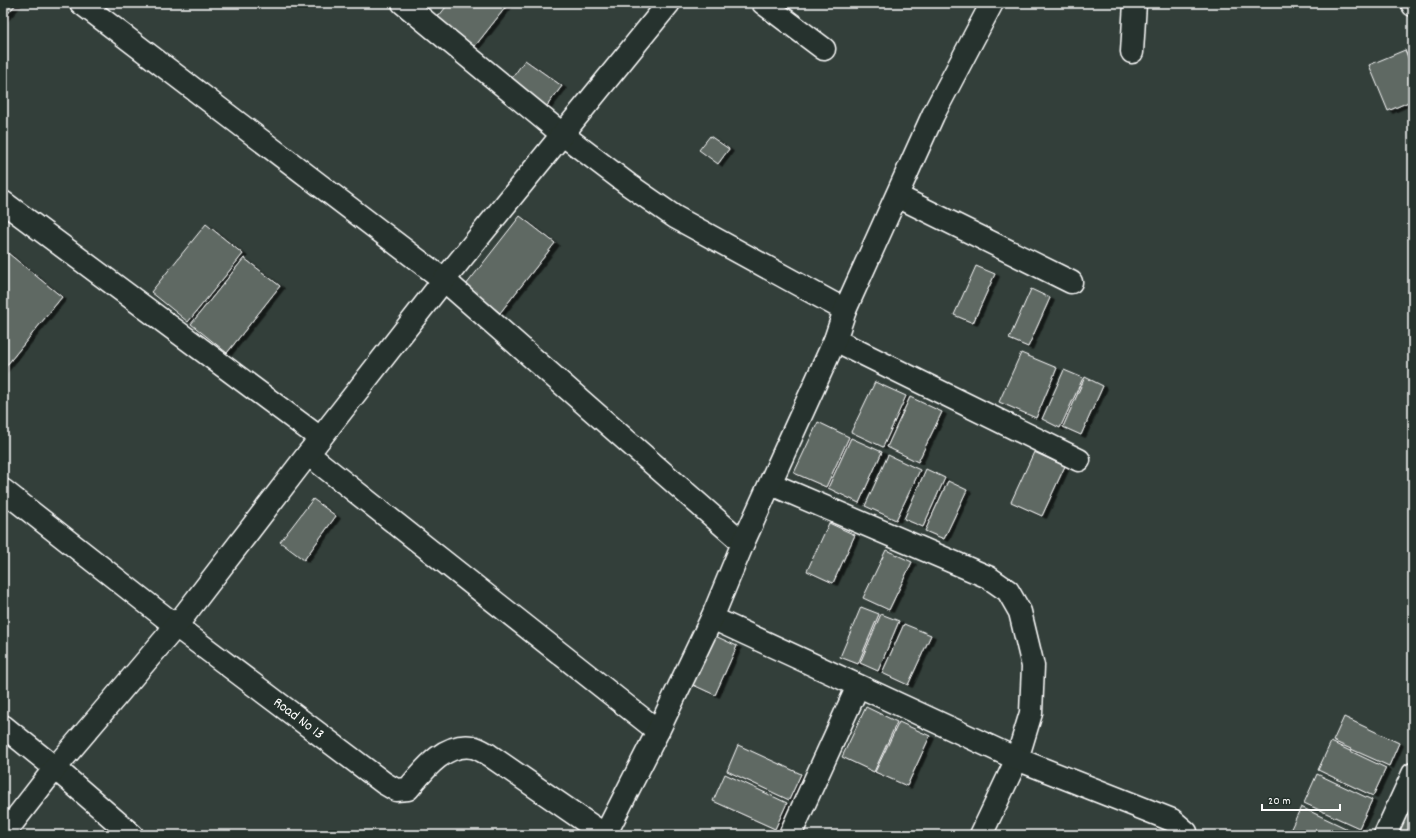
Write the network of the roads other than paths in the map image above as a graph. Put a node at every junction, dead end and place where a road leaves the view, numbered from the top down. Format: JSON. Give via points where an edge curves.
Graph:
{"nodes":[{"id":1,"x":81,"y":3,"type":"edge"},
{"id":2,"x":403,"y":3,"type":"edge"},
{"id":3,"x":669,"y":3,"type":"edge"},
{"id":4,"x":763,"y":3,"type":"edge"},
{"id":5,"x":992,"y":3,"type":"edge"},
{"id":6,"x":1135,"y":3,"type":"edge"},
{"id":7,"x":824,"y":49,"type":"dead end"},
{"id":8,"x":1132,"y":52,"type":"dead end"},
{"id":9,"x":562,"y":134,"type":"junction"},
{"id":10,"x":897,"y":196,"type":"junction"},
{"id":11,"x":3,"y":202,"type":"edge"},
{"id":12,"x":444,"y":280,"type":"junction"},
{"id":13,"x":1071,"y":282,"type":"dead end"},
{"id":14,"x":845,"y":310,"type":"junction"},
{"id":15,"x":835,"y":340,"type":"junction"},
{"id":16,"x":314,"y":446,"type":"junction"},
{"id":17,"x":1079,"y":460,"type":"dead end"},
{"id":18,"x":771,"y":484,"type":"junction"},
{"id":19,"x":3,"y":490,"type":"edge"},
{"id":20,"x":743,"y":543,"type":"junction"},
{"id":21,"x":712,"y":618,"type":"junction"},
{"id":22,"x":176,"y":626,"type":"junction"},
{"id":23,"x":858,"y":686,"type":"junction"},
{"id":24,"x":3,"y":726,"type":"edge"},
{"id":25,"x":658,"y":730,"type":"junction"},
{"id":26,"x":1016,"y":759,"type":"junction"},
{"id":27,"x":55,"y":768,"type":"junction"},
{"id":28,"x":1413,"y":774,"type":"edge"},
{"id":29,"x":3,"y":835,"type":"edge"},
{"id":30,"x":132,"y":835,"type":"edge"},
{"id":31,"x":605,"y":835,"type":"edge"},
{"id":32,"x":790,"y":835,"type":"edge"},
{"id":33,"x":981,"y":835,"type":"edge"},
{"id":34,"x":1186,"y":835,"type":"edge"},
{"id":35,"x":1385,"y":835,"type":"edge"}],
"edges":[{"from":1,"to":12,"type":"street"},
{"from":2,"to":9,"type":"street"},
{"from":3,"to":9,"type":"street"},
{"from":4,"to":7,"type":"street"},
{"from":5,"to":10,"type":"street","via":[[933,115]]},
{"from":6,"to":8,"type":"street"},
{"from":9,"to":12,"type":"street"},
{"from":9,"to":14,"type":"street","via":[[675,217]]},
{"from":10,"to":13,"type":"street"},
{"from":10,"to":14,"type":"street"},
{"from":11,"to":16,"type":"street"},
{"from":12,"to":16,"type":"street"},
{"from":12,"to":20,"type":"street"},
{"from":14,"to":15,"type":"street"},
{"from":15,"to":17,"type":"street"},
{"from":15,"to":18,"type":"street"},
{"from":16,"to":22,"type":"street"},
{"from":16,"to":25,"type":"street"},
{"from":18,"to":20,"type":"street"},
{"from":18,"to":26,"type":"street","via":[[988,577],[1008,591],[1020,612],[1033,666],[1031,713]]},
{"from":19,"to":22,"type":"street","name":"Road No 13"},
{"from":20,"to":21,"type":"street"},
{"from":21,"to":23,"type":"street"},
{"from":21,"to":25,"type":"street"},
{"from":22,"to":27,"type":"street"},
{"from":22,"to":31,"type":"street","name":"Road No 13","via":[[396,790],[408,789],[440,755],[455,747],[473,747],[489,755]]},
{"from":23,"to":26,"type":"street"},
{"from":23,"to":32,"type":"street"},
{"from":24,"to":27,"type":"street"},
{"from":25,"to":31,"type":"street"},
{"from":26,"to":33,"type":"street"},
{"from":26,"to":34,"type":"street","via":[[1172,820],[1186,832]]},
{"from":27,"to":29,"type":"street"},
{"from":27,"to":30,"type":"street"},
{"from":28,"to":35,"type":"street"}]}
